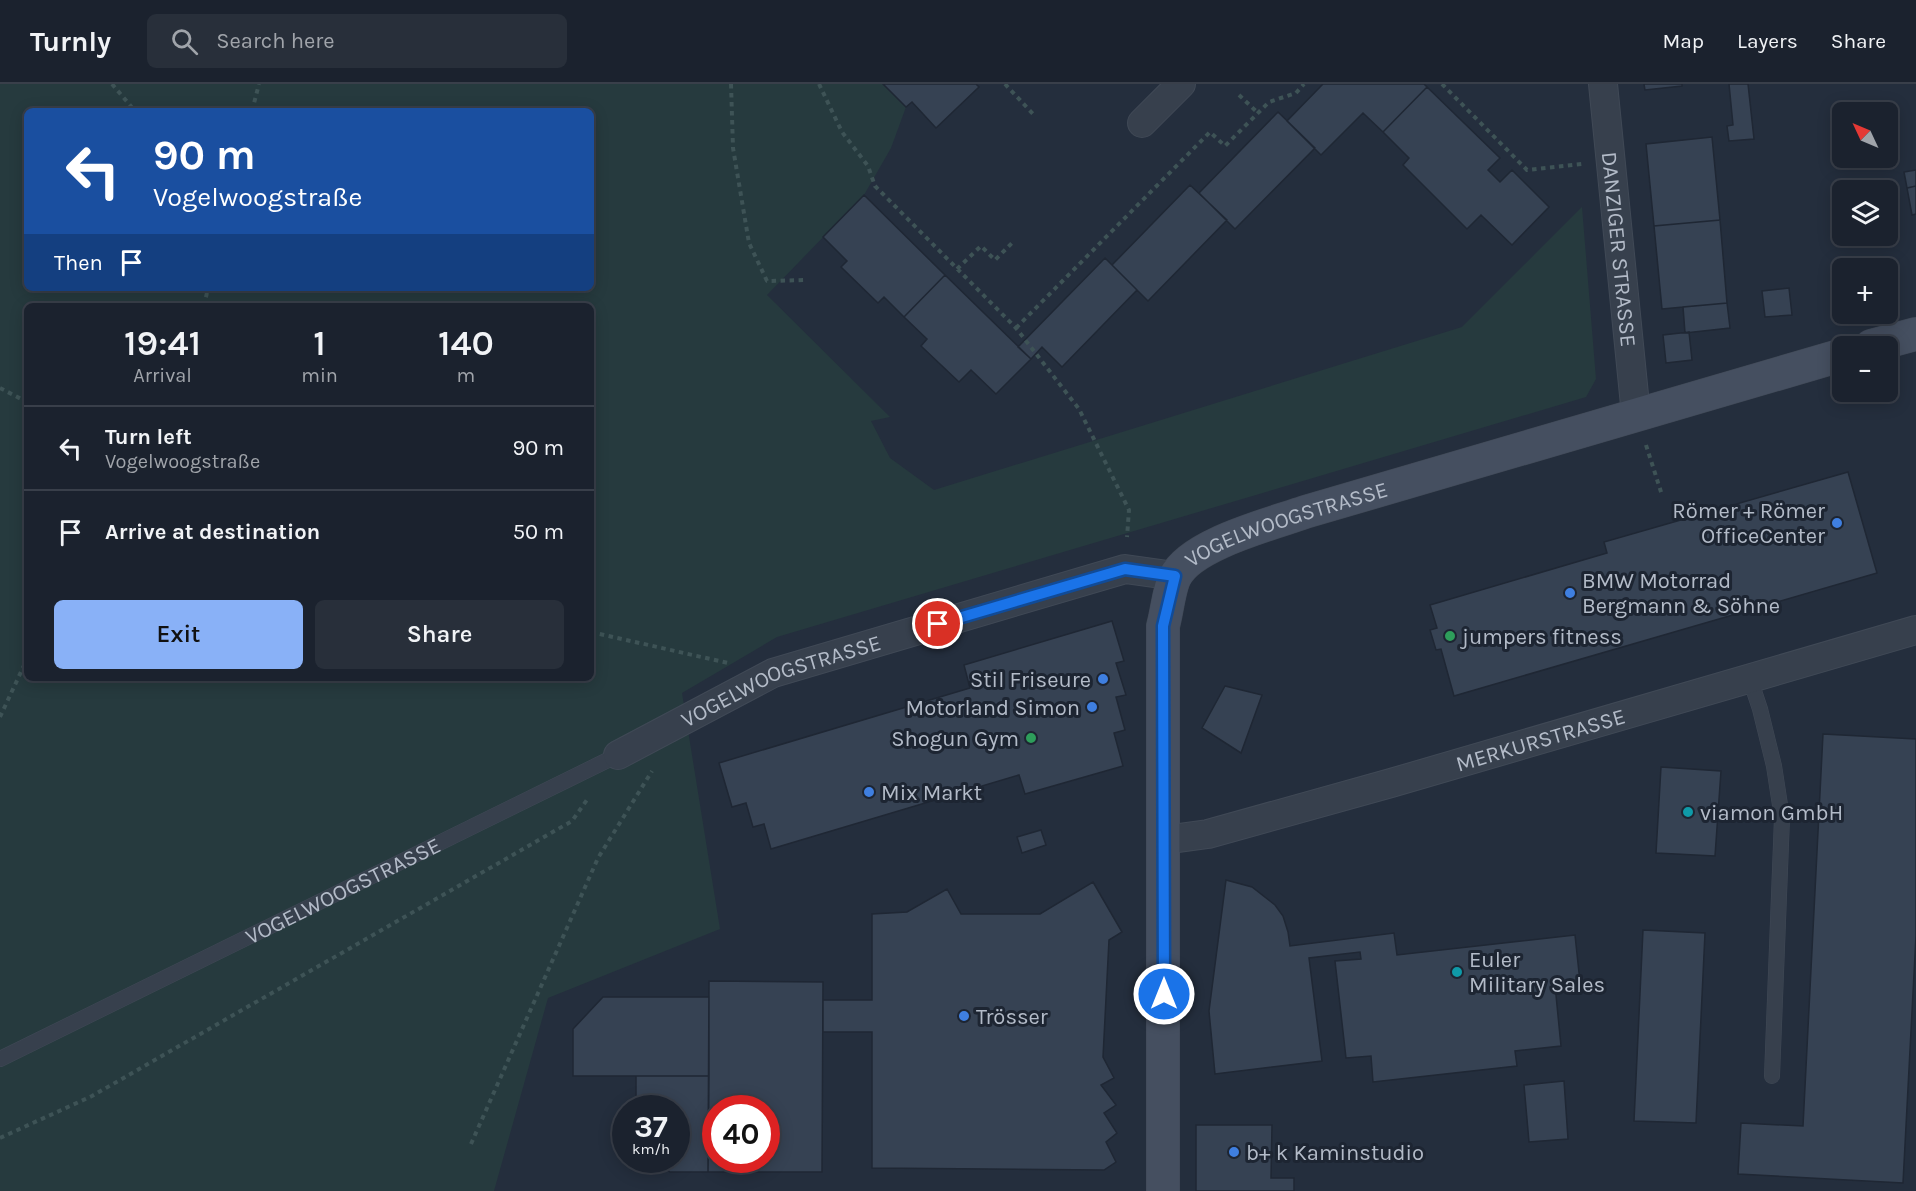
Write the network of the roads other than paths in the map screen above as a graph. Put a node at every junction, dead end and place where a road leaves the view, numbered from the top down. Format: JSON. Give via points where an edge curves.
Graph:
{"nodes":[{"id":1,"x":1181,"y":84,"type":"edge"},
{"id":2,"x":1603,"y":84,"type":"edge"},
{"id":3,"x":1142,"y":123,"type":"dead end"},
{"id":4,"x":1916,"y":334,"type":"edge"},
{"id":5,"x":1898,"y":339,"type":"edge"},
{"id":6,"x":1832,"y":358,"type":"edge"},
{"id":7,"x":1636,"y":415,"type":"junction"},
{"id":8,"x":1175,"y":576,"type":"junction"},
{"id":9,"x":1916,"y":630,"type":"edge"},
{"id":10,"x":1750,"y":679,"type":"junction"},
{"id":11,"x":618,"y":754,"type":"joint"},
{"id":12,"x":1164,"y":840,"type":"junction"},
{"id":13,"x":0,"y":1059,"type":"edge"},
{"id":14,"x":1772,"y":1076,"type":"dead end"},
{"id":15,"x":1162,"y":1191,"type":"edge"}],
"edges":[{"from":1,"to":3,"type":"street"},
{"from":2,"to":7,"type":"street","name":"DANZIGER STRASSE"},
{"from":4,"to":5,"type":"street"},
{"from":6,"to":7,"type":"street","name":"VOGELWOOGSTRASSE"},
{"from":7,"to":8,"type":"street","name":"VOGELWOOGSTRASSE","via":[[1236,536],[1195,554]]},
{"from":8,"to":11,"type":"street","name":"VOGELWOOGSTRASSE","via":[[1125,569],[772,673]]},
{"from":8,"to":12,"type":"street","via":[[1163,626]]},
{"from":9,"to":10,"type":"street","name":"MERKURSTRASSE"},
{"from":10,"to":12,"type":"street","name":"MERKURSTRASSE","via":[[1208,834]]},
{"from":10,"to":14,"type":"lane","via":[[1774,766],[1782,818]]},
{"from":11,"to":13,"type":"lane","name":"VOGELWOOGSTRASSE"},
{"from":12,"to":15,"type":"street"}]}
